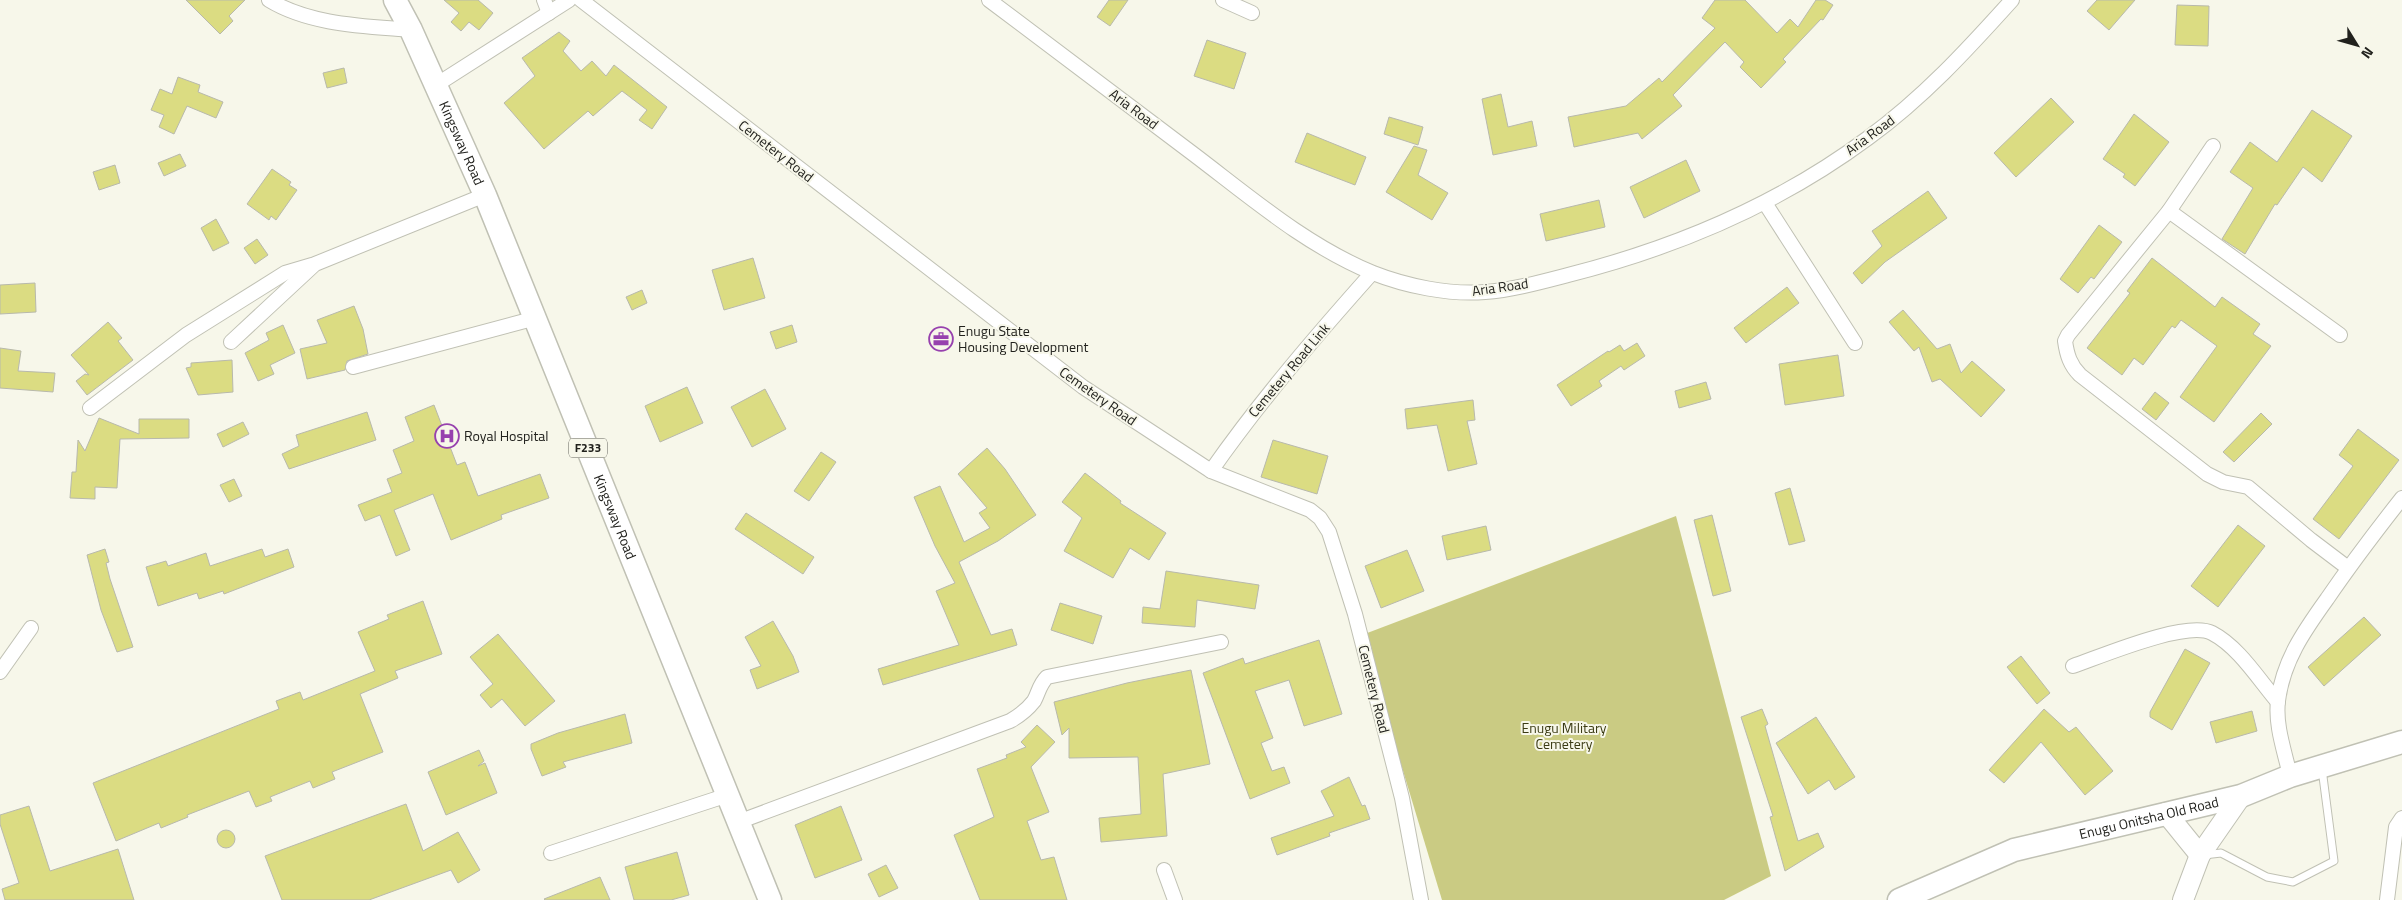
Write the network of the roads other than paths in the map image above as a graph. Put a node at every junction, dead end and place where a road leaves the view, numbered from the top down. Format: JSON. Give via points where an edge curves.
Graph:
{"nodes":[{"id":1,"x":269,"y":0,"type":"edge"},
{"id":2,"x":395,"y":0,"type":"edge"},
{"id":3,"x":569,"y":0,"type":"edge"},
{"id":4,"x":581,"y":0,"type":"edge"},
{"id":5,"x":989,"y":0,"type":"edge"},
{"id":6,"x":1223,"y":0,"type":"edge"},
{"id":7,"x":2012,"y":0,"type":"edge"},
{"id":8,"x":546,"y":6,"type":"edge"},
{"id":9,"x":1252,"y":13,"type":"dead end"},
{"id":10,"x":411,"y":30,"type":"junction"},
{"id":11,"x":436,"y":85,"type":"junction"},
{"id":12,"x":2213,"y":146,"type":"dead end"},
{"id":13,"x":486,"y":195,"type":"junction"},
{"id":14,"x":1765,"y":203,"type":"junction"},
{"id":15,"x":2169,"y":211,"type":"junction"},
{"id":16,"x":315,"y":264,"type":"junction"},
{"id":17,"x":1372,"y":272,"type":"junction"},
{"id":18,"x":536,"y":318,"type":"junction"},
{"id":19,"x":2340,"y":335,"type":"dead end"},
{"id":20,"x":231,"y":342,"type":"dead end"},
{"id":21,"x":1855,"y":343,"type":"dead end"},
{"id":22,"x":353,"y":367,"type":"dead end"},
{"id":23,"x":90,"y":408,"type":"dead end"},
{"id":24,"x":1211,"y":471,"type":"junction"},
{"id":25,"x":2402,"y":498,"type":"edge"},
{"id":26,"x":2348,"y":568,"type":"junction"},
{"id":27,"x":31,"y":628,"type":"dead end"},
{"id":28,"x":1221,"y":642,"type":"dead end"},
{"id":29,"x":2073,"y":666,"type":"dead end"},
{"id":30,"x":0,"y":672,"type":"edge"},
{"id":31,"x":2278,"y":702,"type":"junction"},
{"id":32,"x":2402,"y":742,"type":"edge"},
{"id":33,"x":2322,"y":766,"type":"junction"},
{"id":34,"x":2290,"y":776,"type":"junction"},
{"id":35,"x":728,"y":795,"type":"junction"},
{"id":36,"x":2241,"y":796,"type":"junction"},
{"id":37,"x":2166,"y":813,"type":"junction"},
{"id":38,"x":2402,"y":818,"type":"edge"},
{"id":39,"x":738,"y":822,"type":"junction"},
{"id":40,"x":551,"y":853,"type":"dead end"},
{"id":41,"x":2200,"y":855,"type":"junction"},
{"id":42,"x":1164,"y":870,"type":"dead end"},
{"id":43,"x":770,"y":900,"type":"edge"},
{"id":44,"x":1175,"y":900,"type":"edge"},
{"id":45,"x":1422,"y":900,"type":"edge"},
{"id":46,"x":1899,"y":900,"type":"edge"},
{"id":47,"x":2183,"y":900,"type":"edge"},
{"id":48,"x":2387,"y":900,"type":"edge"}],
"edges":[{"from":1,"to":10,"type":"street","via":[[297,14],[356,26]]},
{"from":2,"to":10,"type":"main road","name":"Kingsway Road","number":"F233"},
{"from":3,"to":8,"type":"street"},
{"from":4,"to":24,"type":"street","name":"Cemetery Road","via":[[1083,387]]},
{"from":5,"to":17,"type":"street","name":"Aria Road","via":[[1297,233]]},
{"from":6,"to":9,"type":"street"},
{"from":7,"to":14,"type":"street","name":"Aria Road","via":[[1938,80],[1901,113],[1825,168]]},
{"from":8,"to":11,"type":"street"},
{"from":10,"to":11,"type":"main road","name":"Kingsway Road","number":"F233"},
{"from":11,"to":13,"type":"main road","name":"Kingsway Road","number":"F233"},
{"from":12,"to":15,"type":"street"},
{"from":13,"to":16,"type":"street"},
{"from":13,"to":18,"type":"main road","name":"Kingsway Road","number":"F233"},
{"from":14,"to":17,"type":"street","name":"Aria Road","via":[[1675,242],[1590,269],[1486,292],[1418,285]]},
{"from":14,"to":21,"type":"street"},
{"from":15,"to":19,"type":"street"},
{"from":15,"to":26,"type":"street","via":[[2065,341],[2072,367],[2207,474],[2223,482],[2248,487]]},
{"from":16,"to":20,"type":"street"},
{"from":16,"to":23,"type":"street","via":[[285,273],[186,335]]},
{"from":17,"to":24,"type":"street","name":"Cemetery Road Link","via":[[1248,418]]},
{"from":18,"to":22,"type":"street"},
{"from":18,"to":35,"type":"main road","name":"Kingsway Road","number":"F233"},
{"from":24,"to":45,"type":"street","name":"Cemetery Road","via":[[1310,510],[1330,532],[1402,798]]},
{"from":25,"to":26,"type":"street"},
{"from":26,"to":31,"type":"street","via":[[2293,650]]},
{"from":27,"to":30,"type":"street"},
{"from":28,"to":39,"type":"street","via":[[1047,677],[1039,685],[1035,699],[1010,722]]},
{"from":29,"to":31,"type":"street","via":[[2159,637],[2199,629],[2228,644]]},
{"from":31,"to":34,"type":"street","via":[[2279,730]]},
{"from":32,"to":33,"type":"main road","name":"Enugu Onitsha Old Road"},
{"from":33,"to":34,"type":"main road","name":"Enugu Onitsha Old Road"},
{"from":33,"to":41,"type":"lane","via":[[2334,861],[2293,882],[2267,877],[2221,854]]},
{"from":34,"to":36,"type":"main road","name":"Enugu Onitsha Old Road"},
{"from":35,"to":39,"type":"main road","name":"Kingsway Road","number":"F233"},
{"from":35,"to":40,"type":"street"},
{"from":36,"to":37,"type":"main road","name":"Enugu Onitsha Old Road"},
{"from":36,"to":41,"type":"main road"},
{"from":37,"to":41,"type":"main road"},
{"from":37,"to":46,"type":"main road","name":"Enugu Onitsha Old Road","via":[[2014,850]]},
{"from":38,"to":48,"type":"street","via":[[2396,827]]},
{"from":39,"to":43,"type":"main road","name":"Kingsway Road","number":"F233"},
{"from":41,"to":47,"type":"main road"},
{"from":42,"to":44,"type":"street"}]}
